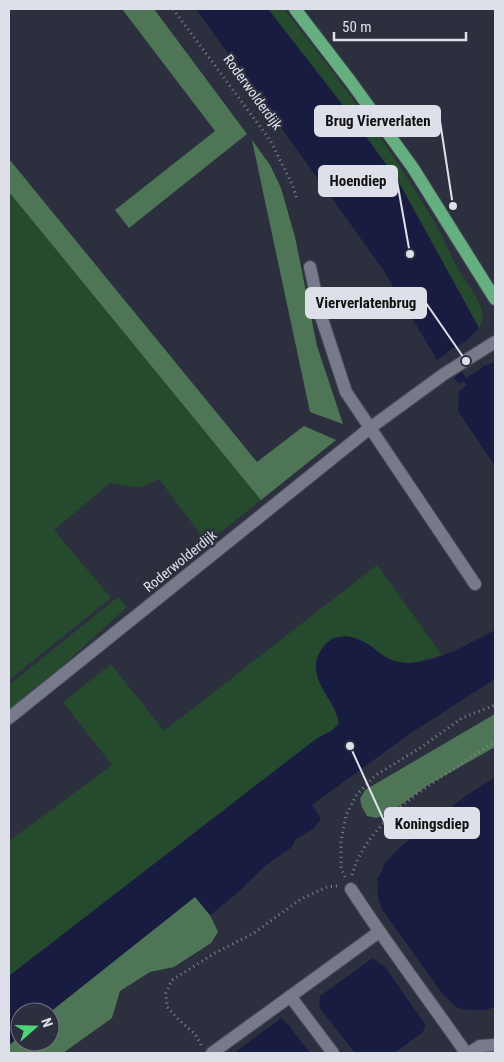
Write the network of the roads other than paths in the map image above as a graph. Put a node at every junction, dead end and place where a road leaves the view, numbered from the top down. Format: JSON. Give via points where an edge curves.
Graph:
{"nodes":[{"id":1,"x":295,"y":9,"type":"edge"},
{"id":2,"x":310,"y":267,"type":"dead end"},
{"id":3,"x":495,"y":299,"type":"edge"},
{"id":4,"x":490,"y":345,"type":"edge"},
{"id":5,"x":370,"y":428,"type":"junction"},
{"id":6,"x":475,"y":584,"type":"dead end"},
{"id":7,"x":9,"y":718,"type":"edge"},
{"id":8,"x":352,"y":888,"type":"road end"},
{"id":9,"x":379,"y":932,"type":"junction"},
{"id":10,"x":290,"y":996,"type":"junction"},
{"id":11,"x":495,"y":1045,"type":"edge"},
{"id":12,"x":207,"y":1050,"type":"edge"},
{"id":13,"x":333,"y":1053,"type":"edge"},
{"id":14,"x":467,"y":1053,"type":"edge"}],
"edges":[{"from":1,"to":3,"type":"main road","via":[[413,168]]},
{"from":2,"to":5,"type":"street","via":[[320,313],[346,392]]},
{"from":4,"to":5,"type":"street","name":"Roderwolderdijk"},
{"from":5,"to":6,"type":"street"},
{"from":5,"to":7,"type":"street","name":"Roderwolderdijk"},
{"from":8,"to":9,"type":"street"},
{"from":9,"to":10,"type":"street"},
{"from":9,"to":14,"type":"street"},
{"from":10,"to":12,"type":"street"},
{"from":10,"to":13,"type":"street"},
{"from":11,"to":14,"type":"street","via":[[480,1046]]}]}
